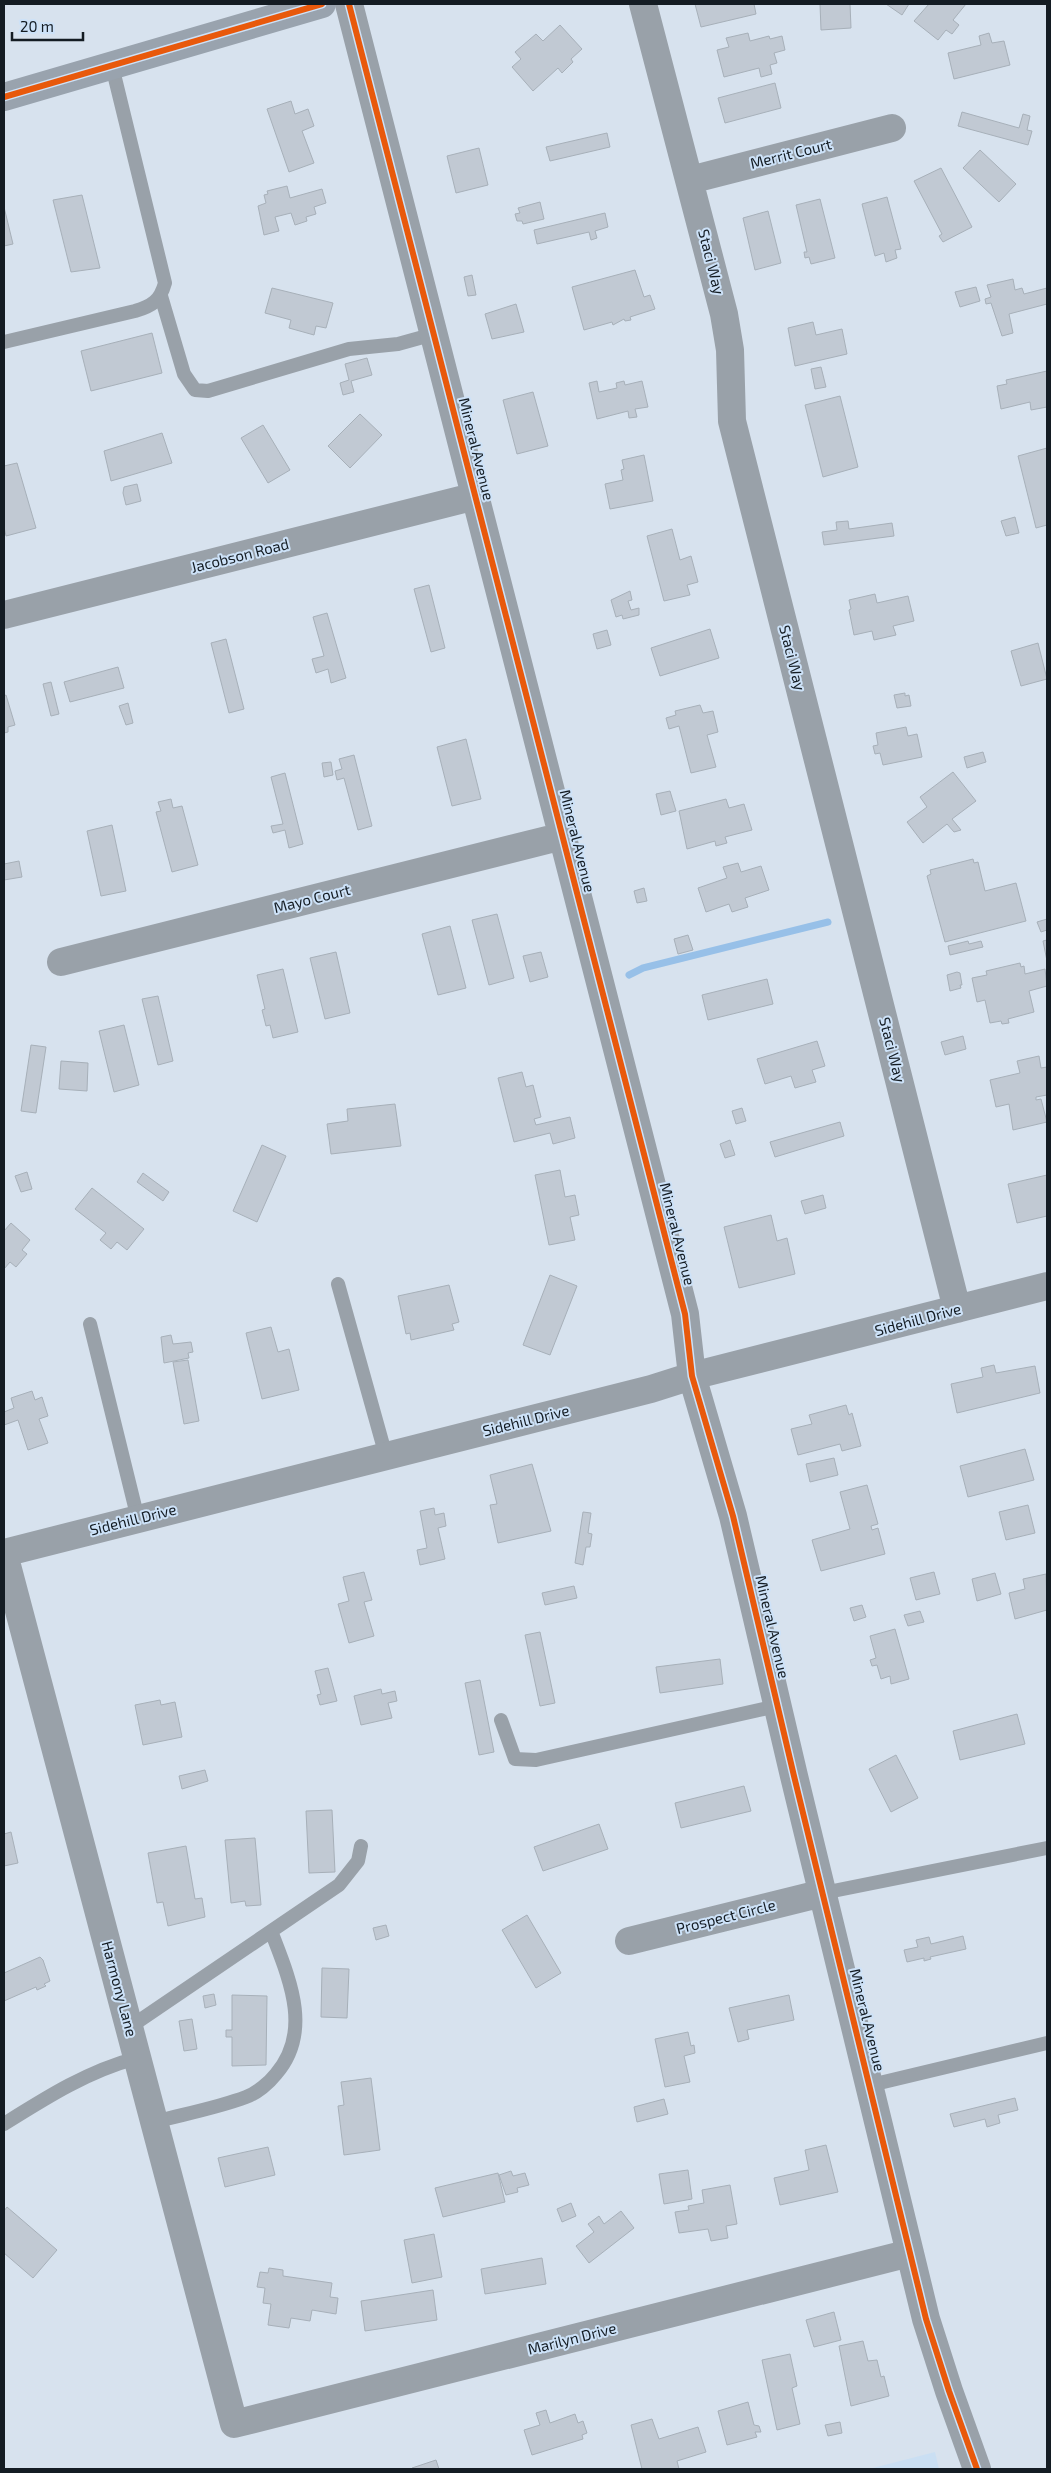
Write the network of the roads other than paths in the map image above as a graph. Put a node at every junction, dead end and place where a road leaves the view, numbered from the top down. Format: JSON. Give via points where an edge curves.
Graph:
{"nodes":[{"id":1,"x":322,"y":4,"type":"edge"},
{"id":2,"x":349,"y":4,"type":"edge"},
{"id":3,"x":643,"y":4,"type":"edge"},
{"id":4,"x":112,"y":66,"type":"junction"},
{"id":5,"x":4,"y":97,"type":"edge"},
{"id":6,"x":892,"y":128,"type":"dead end"},
{"id":7,"x":690,"y":180,"type":"junction"},
{"id":8,"x":161,"y":296,"type":"junction"},
{"id":9,"x":434,"y":334,"type":"junction"},
{"id":10,"x":4,"y":342,"type":"edge"},
{"id":11,"x":476,"y":496,"type":"junction"},
{"id":12,"x":4,"y":615,"type":"edge"},
{"id":13,"x":563,"y":836,"type":"junction"},
{"id":14,"x":61,"y":962,"type":"dead end"},
{"id":15,"x":338,"y":1284,"type":"dead end"},
{"id":16,"x":1047,"y":1286,"type":"edge"},
{"id":17,"x":957,"y":1310,"type":"junction"},
{"id":18,"x":90,"y":1324,"type":"dead end"},
{"id":19,"x":692,"y":1376,"type":"junction"},
{"id":20,"x":386,"y":1456,"type":"junction"},
{"id":21,"x":138,"y":1519,"type":"junction"},
{"id":22,"x":4,"y":1553,"type":"edge"},
{"id":23,"x":777,"y":1706,"type":"junction"},
{"id":24,"x":501,"y":1720,"type":"dead end"},
{"id":25,"x":361,"y":1846,"type":"dead end"},
{"id":26,"x":1047,"y":1848,"type":"edge"},
{"id":27,"x":823,"y":1893,"type":"junction"},
{"id":28,"x":271,"y":1932,"type":"junction"},
{"id":29,"x":629,"y":1941,"type":"dead end"},
{"id":30,"x":130,"y":2027,"type":"junction"},
{"id":31,"x":1047,"y":2043,"type":"edge"},
{"id":32,"x":138,"y":2058,"type":"junction"},
{"id":33,"x":870,"y":2085,"type":"junction"},
{"id":34,"x":154,"y":2122,"type":"junction"},
{"id":35,"x":4,"y":2124,"type":"edge"},
{"id":36,"x":910,"y":2253,"type":"junction"},
{"id":37,"x":234,"y":2424,"type":"joint"},
{"id":38,"x":978,"y":2469,"type":"edge"}],
"edges":[{"from":1,"to":4,"type":"main road"},
{"from":2,"to":9,"type":"street","name":"Mineral Avenue"},
{"from":3,"to":7,"type":"street","name":"Staci Way"},
{"from":4,"to":5,"type":"main road"},
{"from":4,"to":8,"type":"lane","via":[[165,283]]},
{"from":6,"to":7,"type":"street","name":"Merrit Court"},
{"from":7,"to":17,"type":"street","name":"Staci Way","via":[[724,314],[730,350],[732,421]]},
{"from":8,"to":9,"type":"lane","via":[[184,374],[195,390],[208,391],[349,349],[398,344]]},
{"from":8,"to":10,"type":"lane","via":[[152,306],[135,311]]},
{"from":9,"to":11,"type":"street","name":"Mineral Avenue"},
{"from":11,"to":12,"type":"street","name":"Jacobson Road"},
{"from":11,"to":13,"type":"street","name":"Mineral Avenue"},
{"from":13,"to":14,"type":"street","name":"Mayo Court"},
{"from":13,"to":19,"type":"street","name":"Mineral Avenue","via":[[685,1314]]},
{"from":15,"to":20,"type":"lane"},
{"from":16,"to":17,"type":"street","name":"Sidehill Drive"},
{"from":17,"to":19,"type":"street","name":"Sidehill Drive"},
{"from":18,"to":21,"type":"lane"},
{"from":19,"to":20,"type":"street","name":"Sidehill Drive"},
{"from":19,"to":23,"type":"street","name":"Mineral Avenue","via":[[733,1516]]},
{"from":20,"to":21,"type":"street","name":"Sidehill Drive"},
{"from":21,"to":22,"type":"street","name":"Sidehill Drive"},
{"from":22,"to":30,"type":"street","name":"Harmony Lane"},
{"from":23,"to":24,"type":"lane","via":[[536,1760],[515,1759]]},
{"from":23,"to":27,"type":"street","name":"Mineral Avenue"},
{"from":25,"to":28,"type":"lane","via":[[358,1861],[339,1885]]},
{"from":26,"to":27,"type":"lane"},
{"from":27,"to":29,"type":"street","name":"Prospect Circle"},
{"from":27,"to":33,"type":"street","name":"Mineral Avenue"},
{"from":28,"to":30,"type":"lane"},
{"from":28,"to":34,"type":"lane","via":[[288,1977],[296,2026],[294,2044],[286,2063],[271,2080],[247,2096]]},
{"from":30,"to":32,"type":"street","name":"Harmony Lane"},
{"from":31,"to":33,"type":"lane"},
{"from":32,"to":34,"type":"street","name":"Harmony Lane"},
{"from":32,"to":35,"type":"lane","via":[[89,2075]]},
{"from":33,"to":36,"type":"street","name":"Mineral Avenue"},
{"from":34,"to":37,"type":"street","name":"Harmony Lane"},
{"from":36,"to":37,"type":"street","name":"Marilyn Drive"},
{"from":36,"to":38,"type":"street","name":"Mineral Avenue","via":[[935,2346]]}]}
